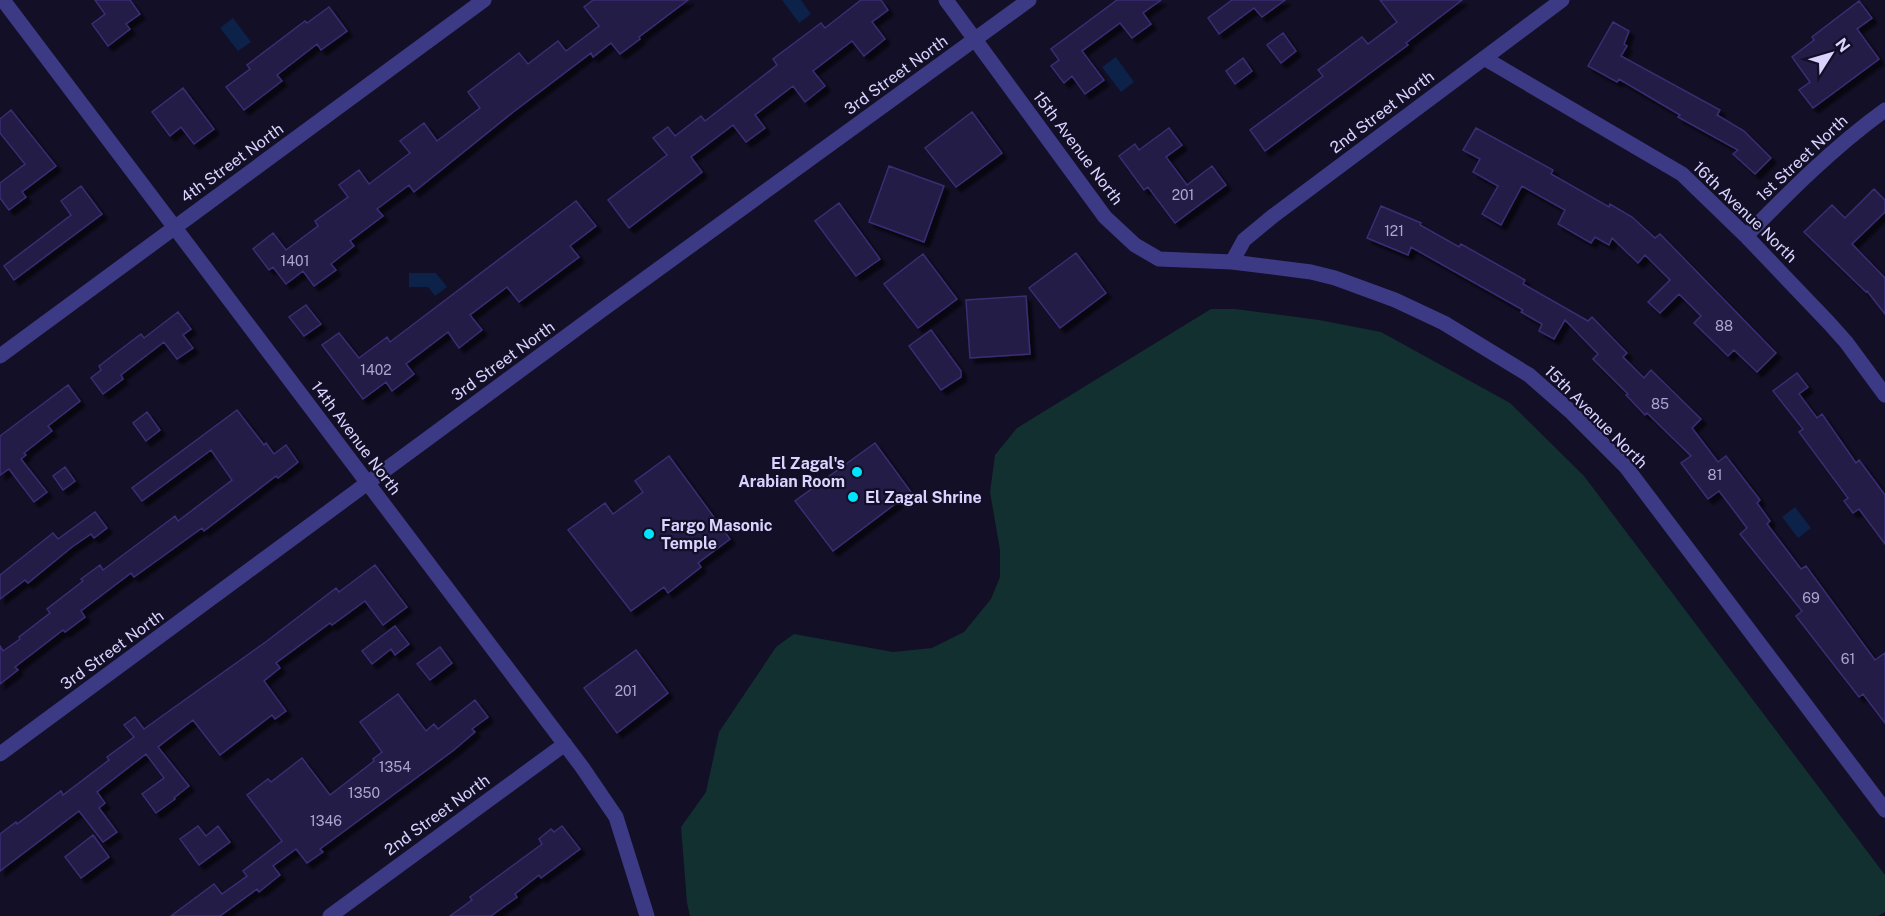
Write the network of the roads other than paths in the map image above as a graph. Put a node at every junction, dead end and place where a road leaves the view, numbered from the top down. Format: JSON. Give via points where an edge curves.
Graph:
{"nodes":[{"id":1,"x":3,"y":0,"type":"edge"},
{"id":2,"x":484,"y":0,"type":"edge"},
{"id":3,"x":946,"y":0,"type":"edge"},
{"id":4,"x":1029,"y":0,"type":"edge"},
{"id":5,"x":1562,"y":0,"type":"edge"},
{"id":6,"x":975,"y":39,"type":"junction"},
{"id":7,"x":1484,"y":58,"type":"junction"},
{"id":8,"x":1885,"y":110,"type":"edge"},
{"id":9,"x":176,"y":227,"type":"junction"},
{"id":10,"x":1746,"y":236,"type":"junction"},
{"id":11,"x":1232,"y":262,"type":"junction"},
{"id":12,"x":0,"y":356,"type":"edge"},
{"id":13,"x":1885,"y":395,"type":"edge"},
{"id":14,"x":368,"y":484,"type":"junction"},
{"id":15,"x":565,"y":744,"type":"junction"},
{"id":16,"x":0,"y":754,"type":"edge"},
{"id":17,"x":1885,"y":810,"type":"edge"},
{"id":18,"x":330,"y":916,"type":"edge"},
{"id":19,"x":646,"y":916,"type":"edge"}],
"edges":[{"from":1,"to":9,"type":"street","name":"14th Avenue North"},
{"from":2,"to":9,"type":"street","name":"4th Street North"},
{"from":3,"to":6,"type":"street","name":"15th Avenue North"},
{"from":4,"to":6,"type":"street","name":"3rd Street North"},
{"from":5,"to":7,"type":"street","name":"2nd Street North"},
{"from":6,"to":11,"type":"street","name":"15th Avenue North","via":[[1105,217],[1136,245],[1160,258]]},
{"from":6,"to":14,"type":"street","name":"3rd Street North"},
{"from":7,"to":10,"type":"street","name":"16th Avenue North","via":[[1682,174]]},
{"from":7,"to":11,"type":"street","name":"2nd Street North","via":[[1273,216],[1244,240]]},
{"from":8,"to":10,"type":"street","name":"1st Street North","via":[[1826,158]]},
{"from":9,"to":12,"type":"street","name":"4th Street North"},
{"from":9,"to":14,"type":"street","name":"14th Avenue North"},
{"from":10,"to":13,"type":"street","name":"16th Avenue North","via":[[1846,342]]},
{"from":11,"to":17,"type":"street","name":"15th Avenue North","via":[[1311,272],[1395,300],[1444,323],[1529,375],[1626,468]]},
{"from":14,"to":15,"type":"street","name":"14th Avenue North"},
{"from":14,"to":16,"type":"street","name":"3rd Street North"},
{"from":15,"to":18,"type":"street","name":"2nd Street North"},
{"from":15,"to":19,"type":"street","name":"14th Avenue North","via":[[616,817]]}]}
